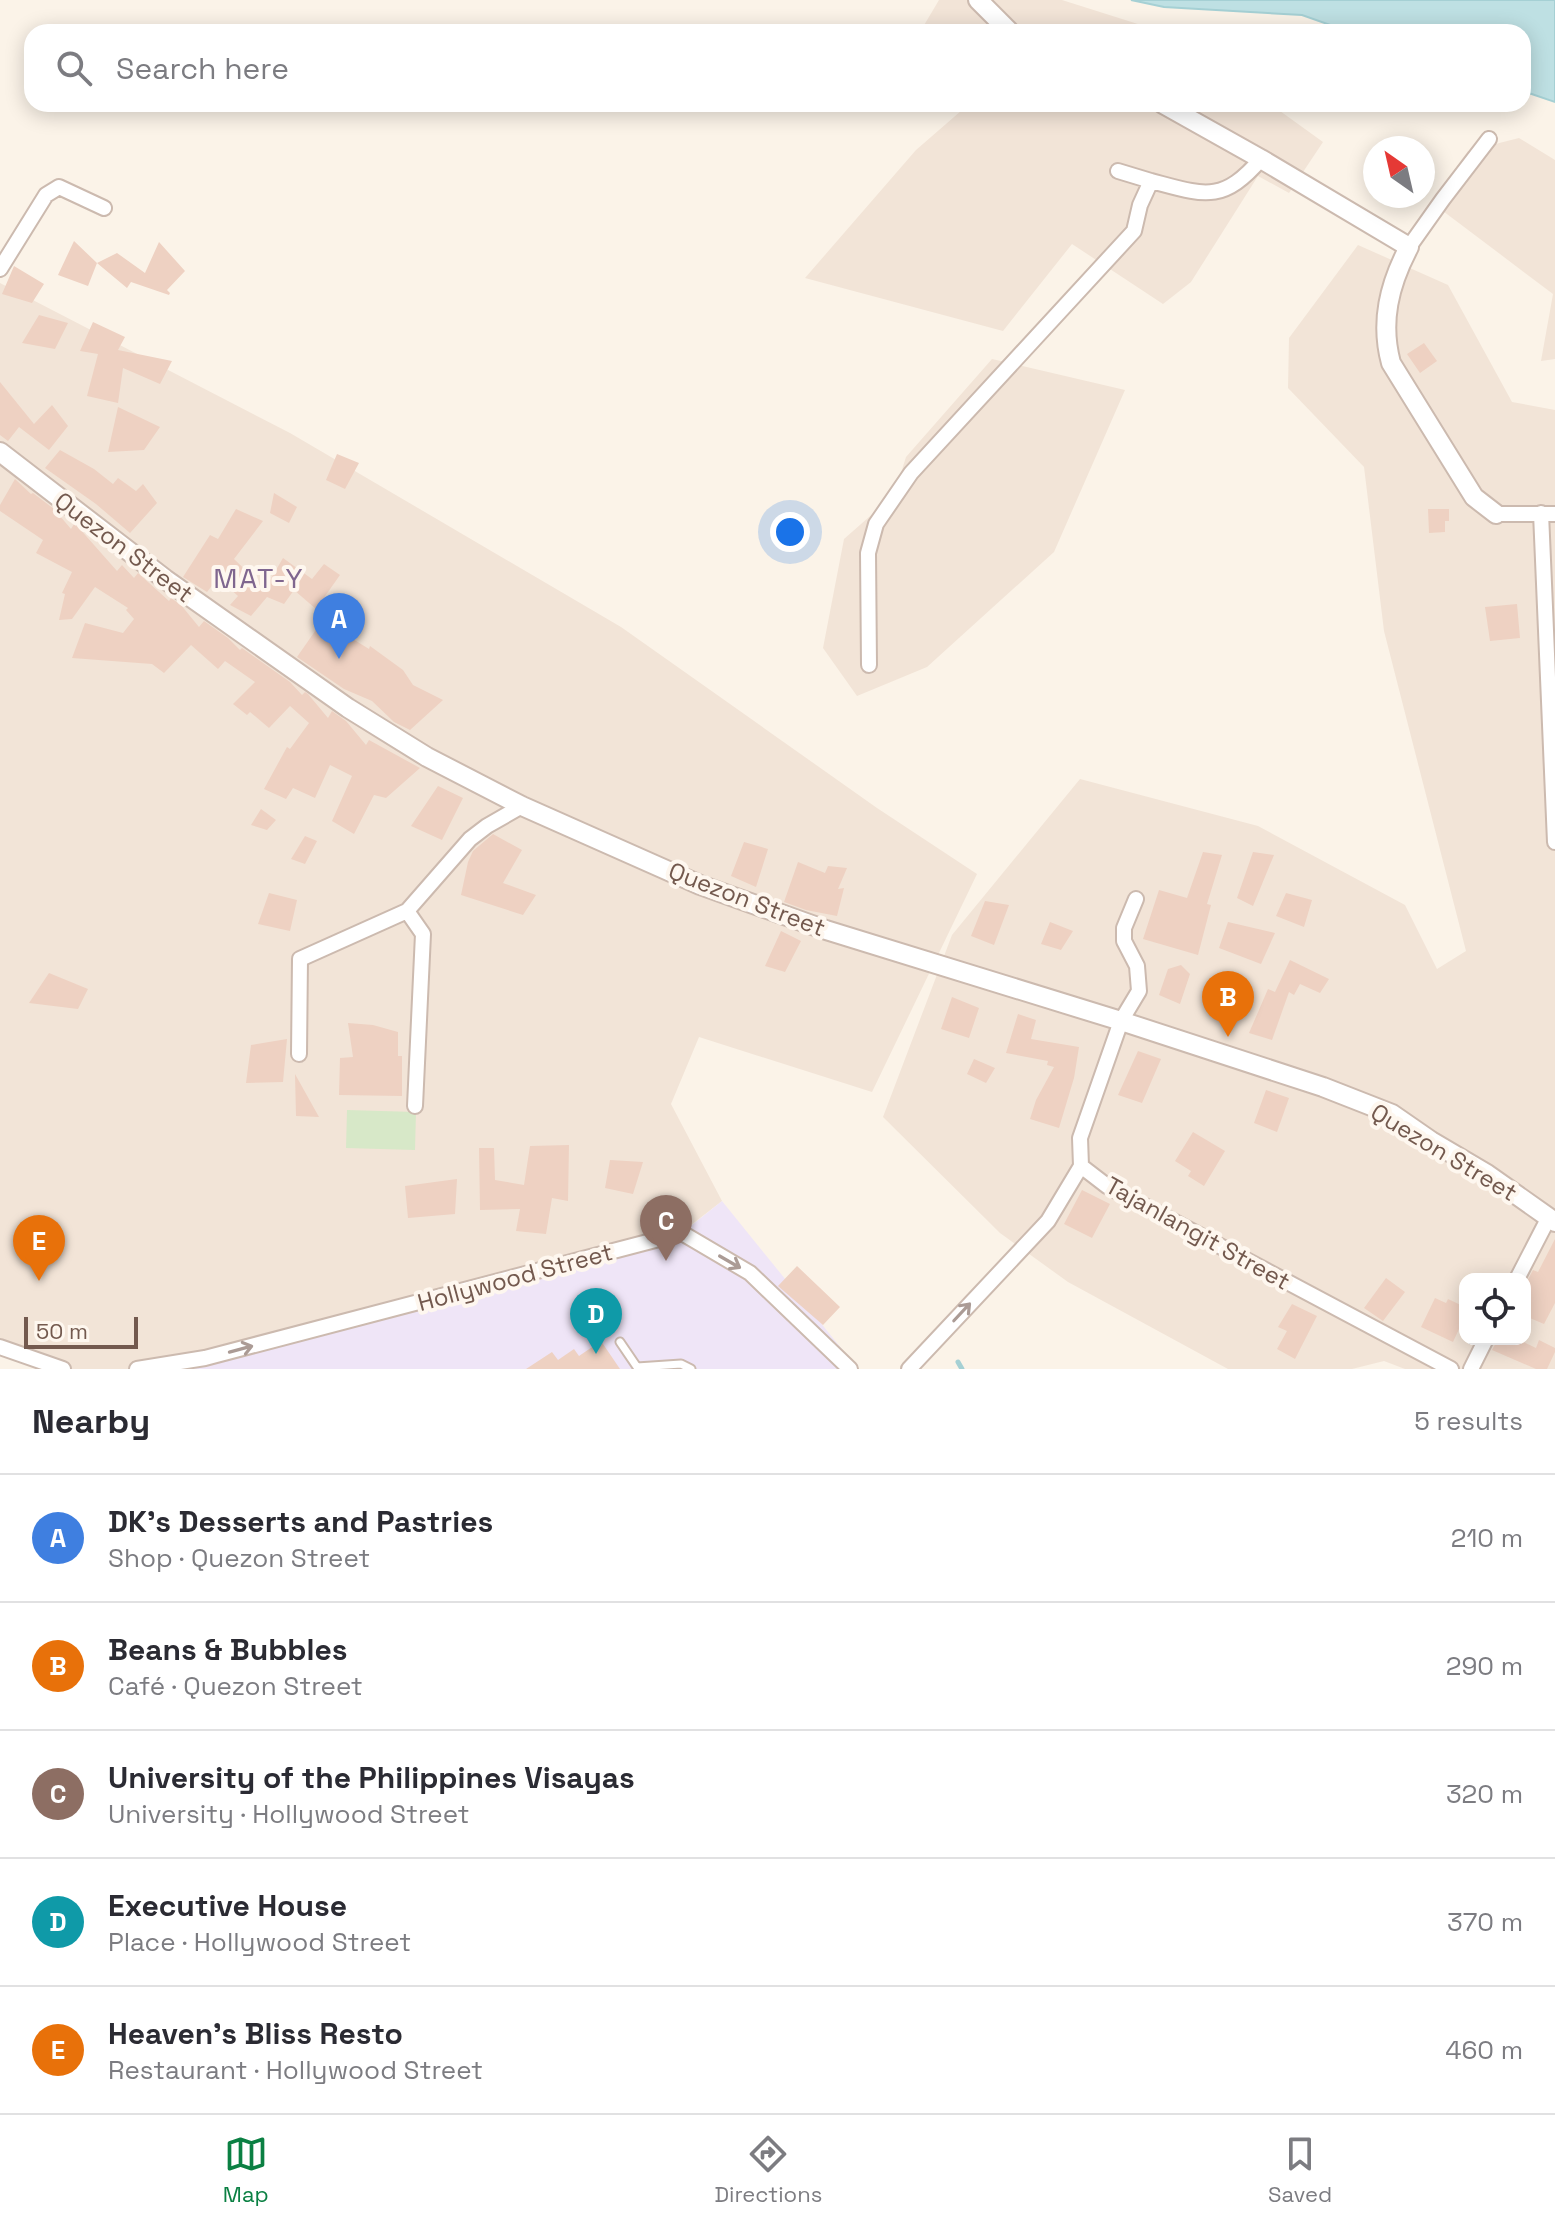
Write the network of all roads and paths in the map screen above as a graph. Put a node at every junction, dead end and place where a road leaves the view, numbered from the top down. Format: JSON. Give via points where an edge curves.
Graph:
{"nodes":[{"id":1,"x":978,"y":0,"type":"edge"},
{"id":2,"x":1002,"y":24,"type":"edge"},
{"id":3,"x":1177,"y":112,"type":"edge"},
{"id":4,"x":1489,"y":139,"type":"dead end"},
{"id":5,"x":1261,"y":159,"type":"junction"},
{"id":6,"x":1118,"y":171,"type":"dead end"},
{"id":7,"x":1151,"y":181,"type":"junction"},
{"id":8,"x":104,"y":208,"type":"dead end"},
{"id":9,"x":1409,"y":247,"type":"junction"},
{"id":10,"x":0,"y":269,"type":"edge"},
{"id":11,"x":0,"y":452,"type":"edge"},
{"id":12,"x":1496,"y":514,"type":"joint"},
{"id":13,"x":1548,"y":514,"type":"edge"},
{"id":14,"x":869,"y":665,"type":"dead end"},
{"id":15,"x":1552,"y":690,"type":"edge"},
{"id":16,"x":522,"y":806,"type":"junction"},
{"id":17,"x":1555,"y":841,"type":"edge"},
{"id":18,"x":1136,"y":899,"type":"dead end"},
{"id":19,"x":407,"y":911,"type":"junction"},
{"id":20,"x":1121,"y":1021,"type":"junction"},
{"id":21,"x":299,"y":1054,"type":"dead end"},
{"id":22,"x":415,"y":1106,"type":"dead end"},
{"id":23,"x":1081,"y":1166,"type":"junction"},
{"id":24,"x":1552,"y":1220,"type":"edge"},
{"id":25,"x":1521,"y":1273,"type":"edge"},
{"id":26,"x":620,"y":1342,"type":"dead end"},
{"id":27,"x":1483,"y":1345,"type":"edge"},
{"id":28,"x":0,"y":1347,"type":"edge"},
{"id":29,"x":63,"y":1369,"type":"edge"},
{"id":30,"x":137,"y":1369,"type":"edge"},
{"id":31,"x":691,"y":1369,"type":"edge"},
{"id":32,"x":850,"y":1369,"type":"edge"},
{"id":33,"x":909,"y":1369,"type":"edge"},
{"id":34,"x":1451,"y":1369,"type":"edge"},
{"id":35,"x":1471,"y":1369,"type":"edge"}],
"edges":[{"from":1,"to":2,"type":"street"},
{"from":3,"to":5,"type":"street"},
{"from":4,"to":9,"type":"street"},
{"from":5,"to":7,"type":"street","via":[[1242,181],[1218,193]]},
{"from":5,"to":9,"type":"street"},
{"from":6,"to":7,"type":"street"},
{"from":7,"to":14,"type":"street","via":[[1134,231],[911,473],[876,524],[868,553]]},
{"from":8,"to":10,"type":"street","via":[[59,187],[46,195]]},
{"from":9,"to":12,"type":"street","via":[[1388,306],[1384,340],[1391,363],[1474,497]]},
{"from":11,"to":16,"type":"street","name":"Quezon Street","via":[[165,579],[348,708]]},
{"from":12,"to":13,"type":"street"},
{"from":13,"to":15,"type":"street"},
{"from":15,"to":17,"type":"street"},
{"from":16,"to":19,"type":"street","via":[[470,839]]},
{"from":16,"to":20,"type":"street","name":"Quezon Street","via":[[700,885]]},
{"from":18,"to":20,"type":"street","name":"Tajanlangit Street","via":[[1124,941],[1137,966],[1139,991]]},
{"from":19,"to":21,"type":"street","via":[[300,959]]},
{"from":19,"to":22,"type":"street","via":[[423,934]]},
{"from":20,"to":23,"type":"street","name":"Tajanlangit Street","via":[[1080,1138]]},
{"from":20,"to":24,"type":"street","name":"Quezon Street","via":[[1392,1114]]},
{"from":33,"to":23,"type":"street","one_way":true,"via":[[1048,1221]]},
{"from":23,"to":34,"type":"street","name":"Tajanlangit Street","via":[[1107,1186]]},
{"from":24,"to":25,"type":"street"},
{"from":26,"to":31,"type":"lane","via":[[637,1367],[681,1364]]},
{"from":27,"to":35,"type":"street"},
{"from":28,"to":29,"type":"street"},
{"from":30,"to":32,"type":"street","name":"Hollywood Street","one_way":true,"via":[[205,1358],[682,1233],[750,1273]]}]}
